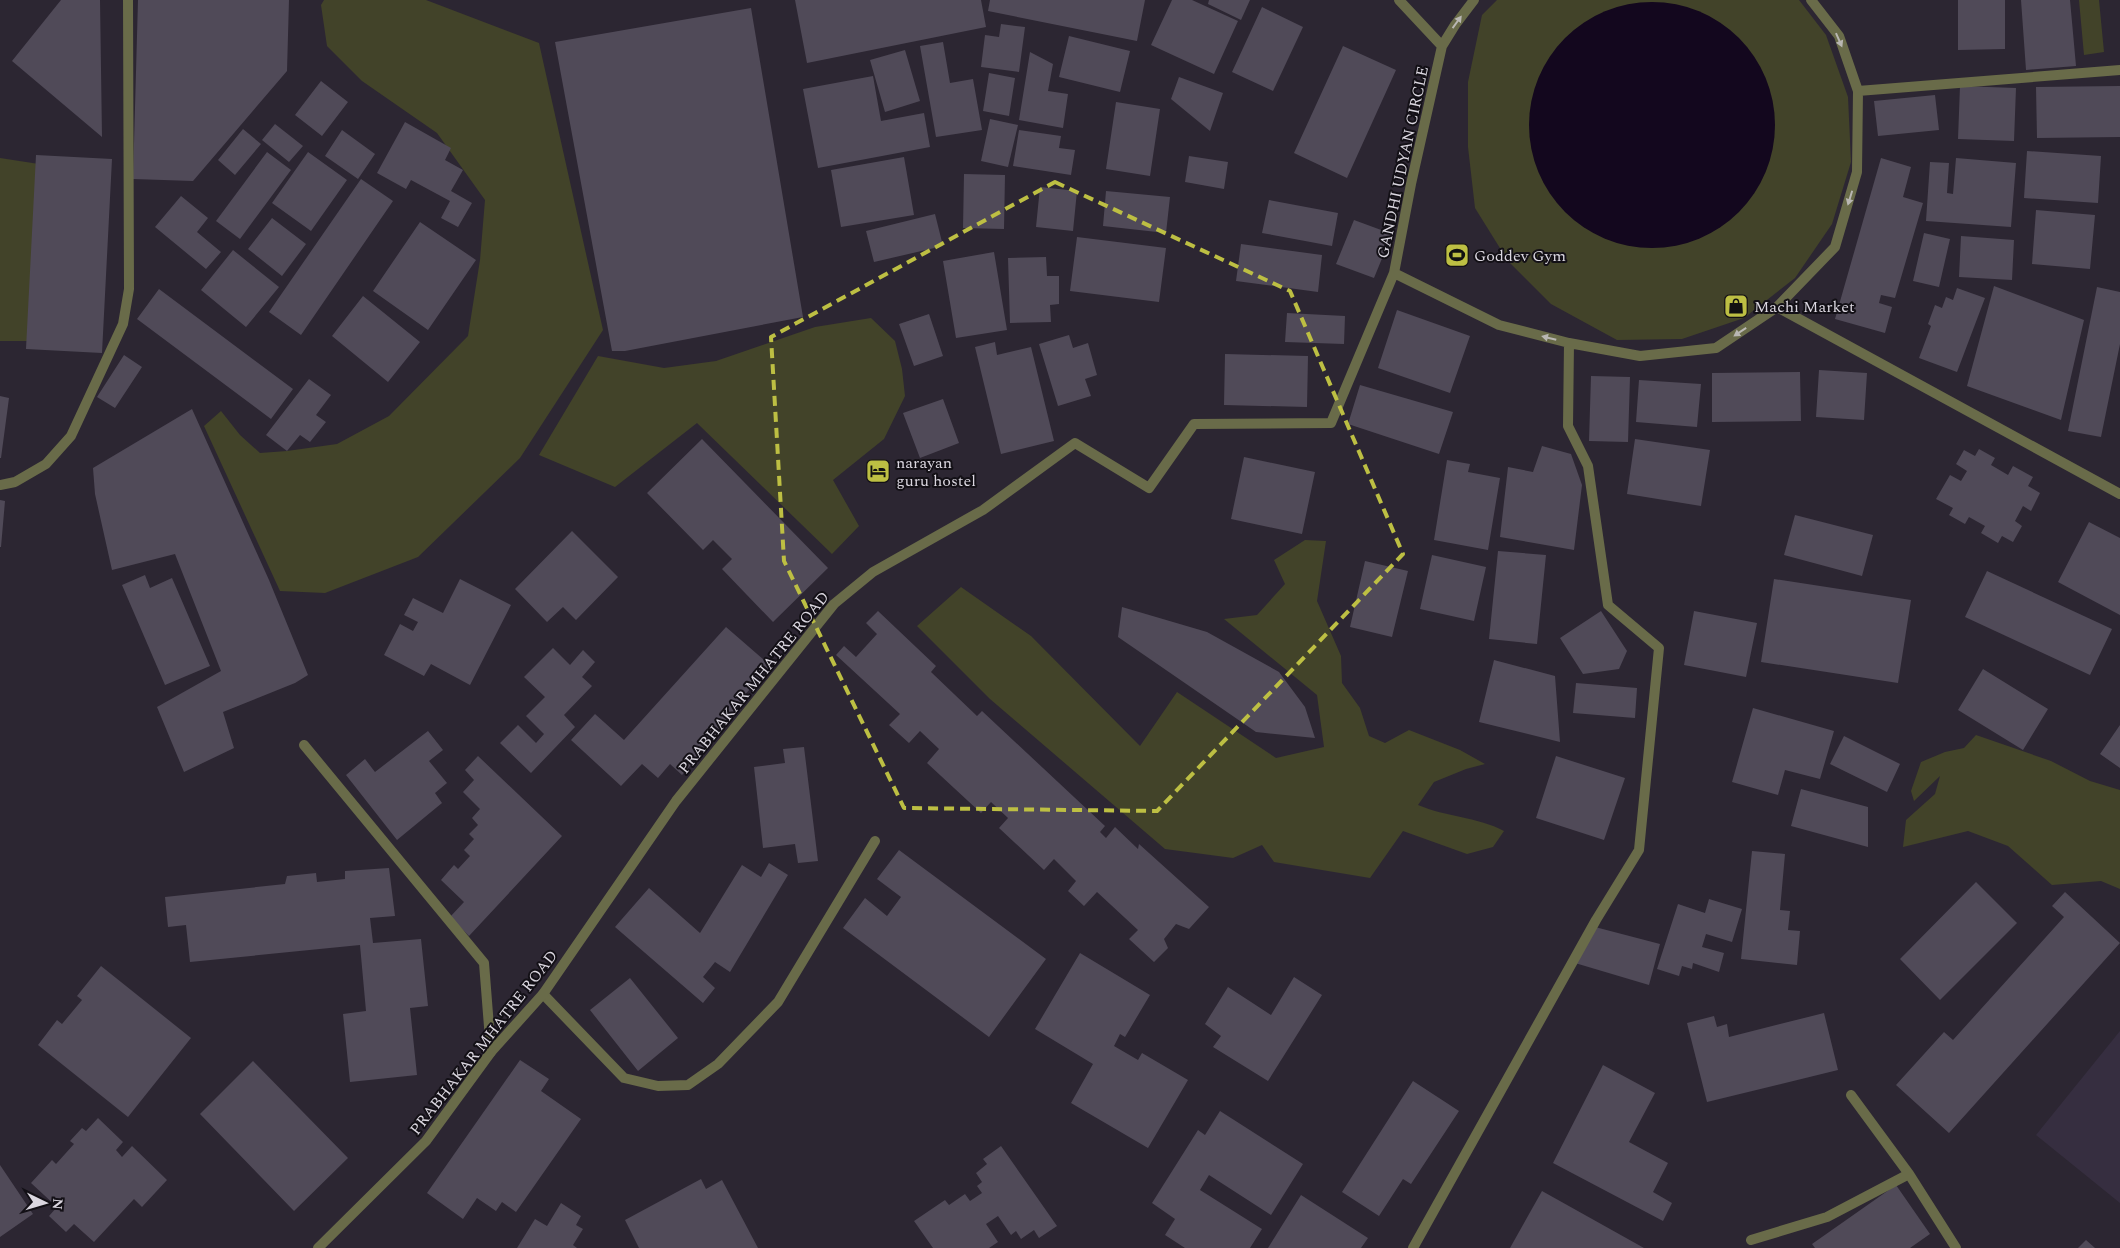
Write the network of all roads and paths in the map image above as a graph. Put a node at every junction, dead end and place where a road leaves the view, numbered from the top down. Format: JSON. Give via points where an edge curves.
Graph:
{"nodes":[{"id":1,"x":128,"y":0,"type":"edge"},
{"id":2,"x":1399,"y":0,"type":"edge"},
{"id":3,"x":1474,"y":0,"type":"edge"},
{"id":4,"x":1811,"y":0,"type":"edge"},
{"id":5,"x":1442,"y":46,"type":"junction"},
{"id":6,"x":2120,"y":70,"type":"edge"},
{"id":7,"x":1858,"y":92,"type":"junction"},
{"id":8,"x":1394,"y":273,"type":"junction"},
{"id":9,"x":1777,"y":307,"type":"junction"},
{"id":10,"x":1569,"y":344,"type":"junction"},
{"id":11,"x":0,"y":484,"type":"edge"},
{"id":12,"x":2120,"y":494,"type":"edge"},
{"id":13,"x":304,"y":745,"type":"dead end"},
{"id":14,"x":875,"y":841,"type":"dead end"},
{"id":15,"x":543,"y":994,"type":"junction"},
{"id":16,"x":491,"y":1052,"type":"junction"},
{"id":17,"x":1851,"y":1095,"type":"dead end"},
{"id":18,"x":1909,"y":1174,"type":"junction"},
{"id":19,"x":1751,"y":1240,"type":"dead end"},
{"id":20,"x":318,"y":1248,"type":"edge"},
{"id":21,"x":1413,"y":1248,"type":"edge"},
{"id":22,"x":1956,"y":1248,"type":"edge"}],
"edges":[{"from":1,"to":11,"type":"street","via":[[129,289],[123,324],[71,436],[46,464],[14,482]]},
{"from":2,"to":5,"type":"street"},
{"from":5,"to":3,"type":"street","name":"GANDHI UDYAN CIRCLE","one_way":true},
{"from":4,"to":7,"type":"street","name":"GANDHI UDYAN CIRCLE","one_way":true,"via":[[1839,36]]},
{"from":5,"to":8,"type":"street","name":"GANDHI UDYAN CIRCLE"},
{"from":6,"to":7,"type":"street"},
{"from":7,"to":9,"type":"street","name":"GANDHI UDYAN CIRCLE","one_way":true,"via":[[1857,172],[1835,247]]},
{"from":10,"to":8,"type":"street","name":"GANDHI UDYAN CIRCLE","one_way":true,"via":[[1499,325]]},
{"from":8,"to":15,"type":"street","name":"PRABHAKAR MHATRE ROAD","via":[[1330,423],[1194,424],[1149,488],[1075,444],[983,510],[873,572],[834,604],[676,801]]},
{"from":9,"to":10,"type":"street","name":"GANDHI UDYAN CIRCLE","one_way":true,"via":[[1716,348],[1640,356]]},
{"from":9,"to":12,"type":"street"},
{"from":10,"to":21,"type":"street","via":[[1568,426],[1588,466],[1608,605],[1659,648],[1639,850],[1596,920]]},
{"from":13,"to":16,"type":"street","via":[[484,963]]},
{"from":14,"to":15,"type":"street","via":[[778,1002],[718,1064],[688,1084],[658,1086],[624,1078]]},
{"from":15,"to":16,"type":"street","name":"PRABHAKAR MHATRE ROAD"},
{"from":16,"to":20,"type":"street","name":"PRABHAKAR MHATRE ROAD","via":[[426,1141]]},
{"from":17,"to":18,"type":"street"},
{"from":18,"to":19,"type":"street","via":[[1827,1217]]},
{"from":18,"to":22,"type":"street"}]}
